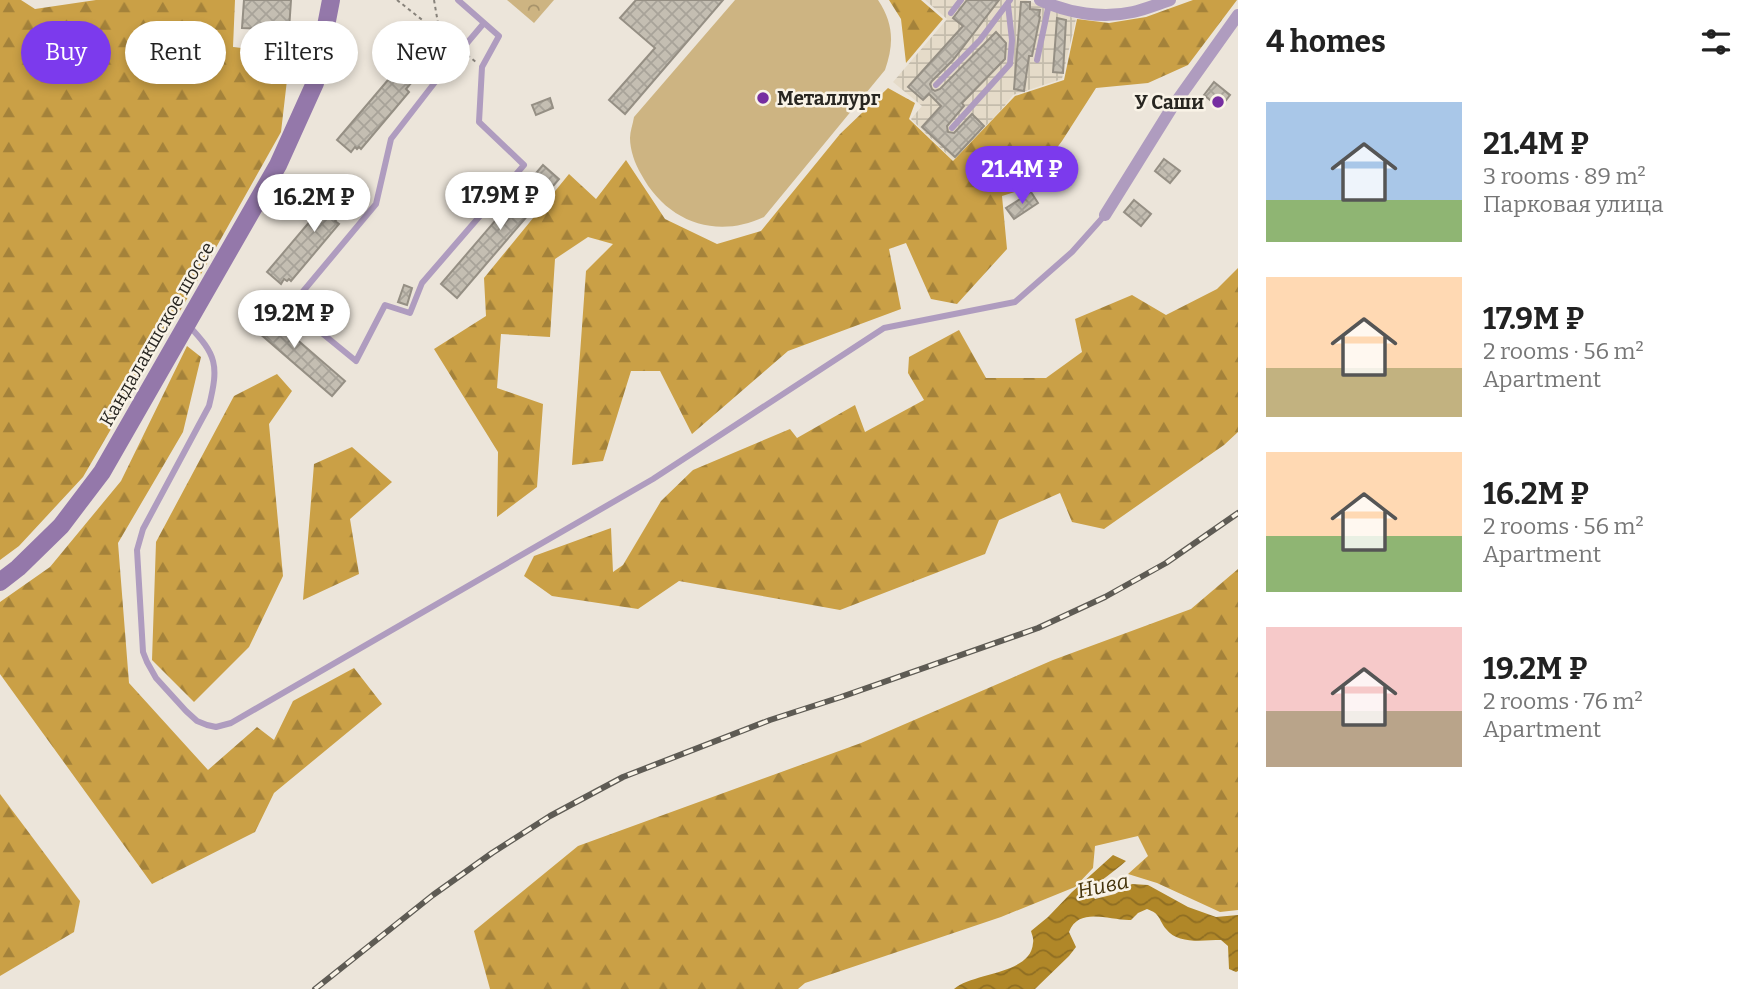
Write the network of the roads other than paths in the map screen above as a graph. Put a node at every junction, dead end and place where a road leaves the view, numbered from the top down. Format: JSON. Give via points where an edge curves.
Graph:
{"nodes":[{"id":1,"x":331,"y":0,"type":"edge"},
{"id":2,"x":458,"y":0,"type":"edge"},
{"id":3,"x":474,"y":0,"type":"edge"},
{"id":4,"x":961,"y":0,"type":"edge"},
{"id":5,"x":1170,"y":0,"type":"edge"},
{"id":6,"x":1009,"y":2,"type":"edge"},
{"id":7,"x":1044,"y":2,"type":"edge"},
{"id":8,"x":467,"y":8,"type":"junction"},
{"id":9,"x":951,"y":13,"type":"dead end"},
{"id":10,"x":1238,"y":15,"type":"edge"},
{"id":11,"x":484,"y":23,"type":"junction"},
{"id":12,"x":1037,"y":60,"type":"dead end"},
{"id":13,"x":936,"y":85,"type":"dead end"},
{"id":14,"x":951,"y":128,"type":"dead end"},
{"id":15,"x":1105,"y":215,"type":"joint"},
{"id":16,"x":187,"y":324,"type":"junction"},
{"id":17,"x":0,"y":582,"type":"edge"}],
"edges":[{"from":1,"to":16,"type":"main road","name":"Кандалакшское шоссе","via":[[313,78],[278,165]]},
{"from":2,"to":8,"type":"lane"},
{"from":3,"to":8,"type":"lane"},
{"from":4,"to":9,"type":"lane"},
{"from":5,"to":7,"type":"street","via":[[1132,12],[1101,15]]},
{"from":6,"to":13,"type":"lane"},
{"from":6,"to":14,"type":"lane","via":[[1010,64]]},
{"from":7,"to":12,"type":"lane"},
{"from":8,"to":11,"type":"lane"},
{"from":10,"to":15,"type":"street","via":[[1171,109]]},
{"from":11,"to":11,"type":"lane","via":[[391,139],[376,204],[290,307],[356,361],[385,305],[410,313],[422,283],[524,165],[479,122],[482,67],[499,36]]},
{"from":15,"to":16,"type":"lane","via":[[1072,252],[1015,302],[884,328],[653,479],[231,723],[216,727],[186,711],[156,678],[143,652],[138,551],[143,528],[209,406],[214,387],[212,355]]},
{"from":16,"to":17,"type":"main road","name":"Кандалакшское шоссе","via":[[102,472],[61,526]]}]}
